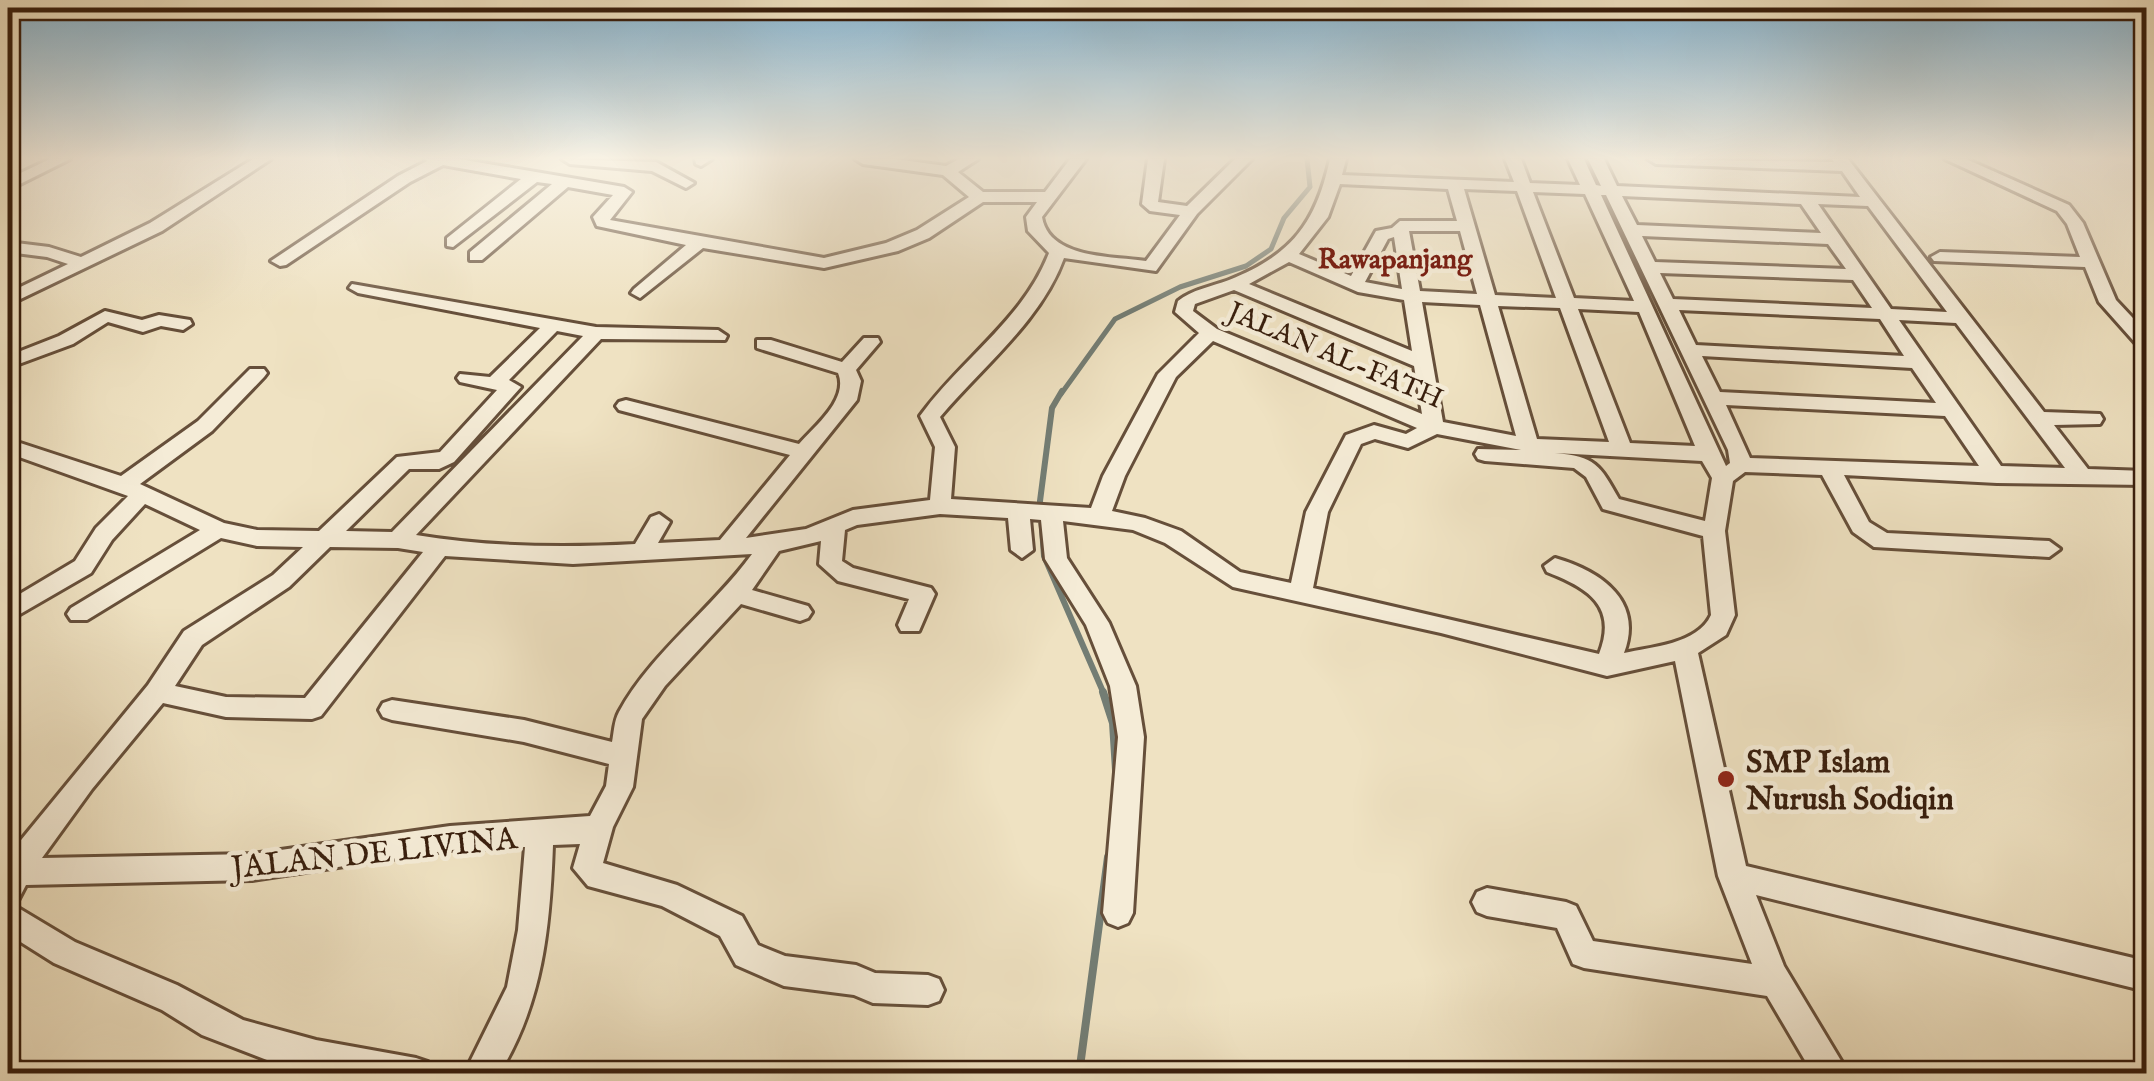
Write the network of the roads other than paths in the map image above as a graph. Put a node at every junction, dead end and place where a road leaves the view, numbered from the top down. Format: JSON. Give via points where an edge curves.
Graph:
{"nodes":[{"id":1,"x":184,"y":209,"type":"edge"},
{"id":2,"x":359,"y":209,"type":"edge"},
{"id":3,"x":494,"y":209,"type":"edge"},
{"id":4,"x":531,"y":209,"type":"edge"},
{"id":5,"x":607,"y":209,"type":"edge"},
{"id":6,"x":960,"y":209,"type":"edge"},
{"id":7,"x":1040,"y":209,"type":"edge"},
{"id":8,"x":1169,"y":209,"type":"edge"},
{"id":9,"x":1194,"y":209,"type":"edge"},
{"id":10,"x":1320,"y":209,"type":"edge"},
{"id":11,"x":1461,"y":209,"type":"edge"},
{"id":12,"x":1533,"y":209,"type":"edge"},
{"id":13,"x":1606,"y":209,"type":"edge"},
{"id":14,"x":1614,"y":209,"type":"edge"},
{"id":15,"x":1812,"y":209,"type":"edge"},
{"id":16,"x":1882,"y":209,"type":"edge"},
{"id":17,"x":2064,"y":209,"type":"edge"},
{"id":18,"x":1191,"y":212,"type":"junction"},
{"id":19,"x":1465,"y":226,"type":"junction"},
{"id":20,"x":1630,"y":230,"type":"junction"},
{"id":21,"x":1400,"y":232,"type":"junction"},
{"id":22,"x":1832,"y":239,"type":"junction"},
{"id":23,"x":454,"y":242,"type":"dead end"},
{"id":24,"x":698,"y":243,"type":"junction"},
{"id":25,"x":8,"y":247,"type":"edge"},
{"id":26,"x":1058,"y":252,"type":"junction"},
{"id":27,"x":476,"y":256,"type":"dead end"},
{"id":28,"x":1291,"y":257,"type":"junction"},
{"id":29,"x":1940,"y":257,"type":"dead end"},
{"id":30,"x":280,"y":261,"type":"dead end"},
{"id":31,"x":2088,"y":262,"type":"junction"},
{"id":32,"x":82,"y":263,"type":"junction"},
{"id":33,"x":1649,"y":267,"type":"junction"},
{"id":34,"x":1858,"y":275,"type":"junction"},
{"id":35,"x":1356,"y":282,"type":"junction"},
{"id":36,"x":1236,"y":284,"type":"junction"},
{"id":37,"x":358,"y":288,"type":"dead end"},
{"id":38,"x":640,"y":294,"type":"dead end"},
{"id":39,"x":1410,"y":296,"type":"junction"},
{"id":40,"x":1489,"y":299,"type":"junction"},
{"id":41,"x":8,"y":300,"type":"edge"},
{"id":42,"x":1569,"y":304,"type":"junction"},
{"id":43,"x":1667,"y":304,"type":"junction"},
{"id":44,"x":1642,"y":307,"type":"junction"},
{"id":45,"x":1883,"y":314,"type":"junction"},
{"id":46,"x":1965,"y":318,"type":"junction"},
{"id":47,"x":183,"y":324,"type":"dead end"},
{"id":48,"x":553,"y":325,"type":"junction"},
{"id":49,"x":596,"y":333,"type":"junction"},
{"id":50,"x":1210,"y":334,"type":"junction"},
{"id":51,"x":718,"y":336,"type":"dead end"},
{"id":52,"x":871,"y":342,"type":"dead end"},
{"id":53,"x":2146,"y":343,"type":"edge"},
{"id":54,"x":764,"y":344,"type":"dead end"},
{"id":55,"x":1685,"y":357,"type":"junction"},
{"id":56,"x":8,"y":362,"type":"edge"},
{"id":57,"x":1917,"y":362,"type":"junction"},
{"id":58,"x":1422,"y":363,"type":"junction"},
{"id":59,"x":846,"y":369,"type":"junction"},
{"id":60,"x":256,"y":372,"type":"dead end"},
{"id":61,"x":467,"y":378,"type":"dead end"},
{"id":62,"x":503,"y":385,"type":"junction"},
{"id":63,"x":540,"y":390,"type":"junction"},
{"id":64,"x":1714,"y":398,"type":"junction"},
{"id":65,"x":626,"y":406,"type":"dead end"},
{"id":66,"x":1951,"y":410,"type":"junction"},
{"id":67,"x":2038,"y":418,"type":"junction"},
{"id":68,"x":2094,"y":419,"type":"dead end"},
{"id":69,"x":1434,"y":427,"type":"junction"},
{"id":70,"x":1529,"y":445,"type":"junction"},
{"id":71,"x":8,"y":446,"type":"edge"},
{"id":72,"x":1622,"y":450,"type":"junction"},
{"id":73,"x":803,"y":452,"type":"junction"},
{"id":74,"x":1486,"y":454,"type":"dead end"},
{"id":75,"x":1708,"y":454,"type":"junction"},
{"id":76,"x":1734,"y":464,"type":"junction"},
{"id":77,"x":2146,"y":467,"type":"edge"},
{"id":78,"x":1830,"y":470,"type":"junction"},
{"id":79,"x":1992,"y":470,"type":"junction"},
{"id":80,"x":2078,"y":472,"type":"junction"},
{"id":81,"x":2146,"y":478,"type":"edge"},
{"id":82,"x":133,"y":489,"type":"junction"},
{"id":83,"x":940,"y":506,"type":"junction"},
{"id":84,"x":1036,"y":514,"type":"junction"},
{"id":85,"x":1100,"y":516,"type":"junction"},
{"id":86,"x":659,"y":522,"type":"dead end"},
{"id":87,"x":834,"y":526,"type":"junction"},
{"id":88,"x":218,"y":529,"type":"junction"},
{"id":89,"x":1714,"y":531,"type":"junction"},
{"id":90,"x":320,"y":540,"type":"junction"},
{"id":91,"x":398,"y":540,"type":"junction"},
{"id":92,"x":771,"y":545,"type":"junction"},
{"id":93,"x":440,"y":547,"type":"junction"},
{"id":94,"x":2049,"y":549,"type":"dead end"},
{"id":95,"x":724,"y":550,"type":"junction"},
{"id":96,"x":1022,"y":550,"type":"dead end"},
{"id":97,"x":641,"y":554,"type":"junction"},
{"id":98,"x":1555,"y":566,"type":"dead end"},
{"id":99,"x":736,"y":594,"type":"junction"},
{"id":100,"x":1300,"y":595,"type":"junction"},
{"id":101,"x":8,"y":612,"type":"edge"},
{"id":102,"x":800,"y":612,"type":"dead end"},
{"id":103,"x":79,"y":614,"type":"dead end"},
{"id":104,"x":910,"y":626,"type":"dead end"},
{"id":105,"x":1685,"y":649,"type":"junction"},
{"id":106,"x":1607,"y":666,"type":"junction"},
{"id":107,"x":156,"y":692,"type":"junction"},
{"id":108,"x":392,"y":710,"type":"dead end"},
{"id":109,"x":622,"y":756,"type":"junction"},
{"id":110,"x":599,"y":826,"type":"junction"},
{"id":111,"x":540,"y":834,"type":"junction"},
{"id":112,"x":1732,"y":876,"type":"junction"},
{"id":113,"x":10,"y":878,"type":"edge"},
{"id":114,"x":1487,"y":902,"type":"dead end"},
{"id":115,"x":1118,"y":913,"type":"dead end"},
{"id":116,"x":8,"y":917,"type":"edge"},
{"id":117,"x":2146,"y":976,"type":"edge"},
{"id":118,"x":1773,"y":982,"type":"junction"},
{"id":119,"x":928,"y":990,"type":"dead end"},
{"id":120,"x":416,"y":1074,"type":"edge"},
{"id":121,"x":480,"y":1074,"type":"edge"},
{"id":122,"x":1833,"y":1074,"type":"edge"}],
"edges":[{"from":1,"to":32,"type":"street"},
{"from":2,"to":30,"type":"street"},
{"from":3,"to":23,"type":"street"},
{"from":4,"to":27,"type":"street"},
{"from":5,"to":24,"type":"street","via":[[603,223]]},
{"from":6,"to":24,"type":"street","via":[[892,248],[824,262]]},
{"from":7,"to":26,"type":"street","via":[[1036,231]]},
{"from":8,"to":18,"type":"street"},
{"from":9,"to":18,"type":"street"},
{"from":10,"to":28,"type":"street","name":"JALAN AL-FATH"},
{"from":11,"to":19,"type":"street"},
{"from":12,"to":42,"type":"street"},
{"from":13,"to":44,"type":"street"},
{"from":14,"to":20,"type":"street"},
{"from":15,"to":22,"type":"street"},
{"from":16,"to":46,"type":"street"},
{"from":17,"to":31,"type":"street"},
{"from":18,"to":26,"type":"street","via":[[1150,267]]},
{"from":19,"to":21,"type":"street","via":[[1412,224]]},
{"from":19,"to":40,"type":"street"},
{"from":20,"to":22,"type":"street"},
{"from":20,"to":33,"type":"street"},
{"from":21,"to":35,"type":"street","via":[[1382,236]]},
{"from":21,"to":39,"type":"street"},
{"from":22,"to":34,"type":"street"},
{"from":24,"to":38,"type":"street"},
{"from":25,"to":32,"type":"street"},
{"from":26,"to":83,"type":"street","via":[[1032,303],[930,416],[946,446]]},
{"from":28,"to":35,"type":"street"},
{"from":28,"to":36,"type":"street","name":"JALAN AL-FATH"},
{"from":29,"to":31,"type":"street"},
{"from":31,"to":53,"type":"street","via":[[2112,308]]},
{"from":32,"to":41,"type":"street"},
{"from":33,"to":34,"type":"street"},
{"from":33,"to":43,"type":"street"},
{"from":34,"to":45,"type":"street"},
{"from":35,"to":39,"type":"street"},
{"from":36,"to":50,"type":"street","name":"JALAN AL-FATH","via":[[1183,304]]},
{"from":36,"to":58,"type":"street"},
{"from":37,"to":48,"type":"street"},
{"from":39,"to":40,"type":"street"},
{"from":39,"to":58,"type":"street"},
{"from":40,"to":42,"type":"street"},
{"from":40,"to":70,"type":"street"},
{"from":42,"to":44,"type":"street"},
{"from":42,"to":72,"type":"street"},
{"from":43,"to":45,"type":"street"},
{"from":43,"to":55,"type":"street"},
{"from":44,"to":55,"type":"street"},
{"from":45,"to":46,"type":"street"},
{"from":45,"to":57,"type":"street"},
{"from":46,"to":67,"type":"street"},
{"from":47,"to":56,"type":"street","via":[[159,320],[143,326],[106,316]]},
{"from":48,"to":49,"type":"street"},
{"from":48,"to":62,"type":"street"},
{"from":49,"to":51,"type":"street"},
{"from":49,"to":63,"type":"street"},
{"from":50,"to":69,"type":"street","name":"JALAN AL-FATH"},
{"from":50,"to":85,"type":"street","via":[[1168,374]]},
{"from":52,"to":59,"type":"street"},
{"from":54,"to":59,"type":"street"},
{"from":55,"to":57,"type":"street"},
{"from":55,"to":64,"type":"street"},
{"from":55,"to":75,"type":"street"},
{"from":57,"to":66,"type":"street"},
{"from":58,"to":69,"type":"street"},
{"from":59,"to":73,"type":"street","via":[[847,400]]},
{"from":60,"to":82,"type":"street"},
{"from":61,"to":62,"type":"street"},
{"from":62,"to":63,"type":"street"},
{"from":62,"to":90,"type":"street","via":[[448,457],[404,462]]},
{"from":63,"to":91,"type":"street"},
{"from":64,"to":66,"type":"street"},
{"from":64,"to":76,"type":"street"},
{"from":65,"to":73,"type":"street"},
{"from":66,"to":79,"type":"street"},
{"from":67,"to":68,"type":"street"},
{"from":67,"to":80,"type":"street"},
{"from":69,"to":70,"type":"street","name":"JALAN AL-FATH"},
{"from":69,"to":100,"type":"street","via":[[1408,441],[1374,432],[1352,440],[1317,512]]},
{"from":70,"to":72,"type":"street","name":"JALAN AL-FATH"},
{"from":71,"to":82,"type":"street"},
{"from":72,"to":75,"type":"street","name":"JALAN AL-FATH"},
{"from":73,"to":95,"type":"street"},
{"from":74,"to":89,"type":"street","via":[[1579,462],[1594,473],[1611,504]]},
{"from":75,"to":76,"type":"street"},
{"from":76,"to":78,"type":"street"},
{"from":76,"to":79,"type":"street"},
{"from":76,"to":89,"type":"street"},
{"from":77,"to":80,"type":"street"},
{"from":78,"to":79,"type":"street"},
{"from":78,"to":94,"type":"street","via":[[1861,527],[1882,540]]},
{"from":79,"to":80,"type":"street"},
{"from":80,"to":81,"type":"street"},
{"from":82,"to":88,"type":"street"},
{"from":82,"to":101,"type":"street","via":[[84,567]]},
{"from":83,"to":84,"type":"street"},
{"from":83,"to":87,"type":"street"},
{"from":84,"to":85,"type":"street"},
{"from":84,"to":96,"type":"street"},
{"from":84,"to":115,"type":"street","via":[[1097,623],[1123,686],[1131,737]]},
{"from":85,"to":100,"type":"street","via":[[1172,538],[1233,579]]},
{"from":86,"to":97,"type":"street"},
{"from":87,"to":92,"type":"street"},
{"from":87,"to":104,"type":"street","via":[[830,564],[846,575],[923,594]]},
{"from":88,"to":90,"type":"street"},
{"from":88,"to":103,"type":"street"},
{"from":89,"to":105,"type":"street","via":[[1723,615],[1717,628]]},
{"from":90,"to":91,"type":"street"},
{"from":90,"to":107,"type":"street","via":[[268,591],[193,638]]},
{"from":91,"to":93,"type":"street"},
{"from":92,"to":95,"type":"street"},
{"from":92,"to":99,"type":"street"},
{"from":93,"to":97,"type":"street"},
{"from":93,"to":107,"type":"street","via":[[312,709],[226,708]]},
{"from":95,"to":97,"type":"street"},
{"from":98,"to":106,"type":"street","via":[[1597,590],[1617,615],[1620,627]]},
{"from":99,"to":102,"type":"street"},
{"from":99,"to":109,"type":"street","via":[[639,701]]},
{"from":100,"to":106,"type":"street"},
{"from":105,"to":106,"type":"street"},
{"from":105,"to":112,"type":"street"},
{"from":107,"to":113,"type":"street"},
{"from":108,"to":109,"type":"street","via":[[486,723]]},
{"from":109,"to":110,"type":"street","via":[[619,787]]},
{"from":110,"to":111,"type":"street"},
{"from":110,"to":119,"type":"street","via":[[587,868],[609,881],[668,894],[731,926],[752,959],[799,976]]},
{"from":111,"to":113,"type":"street","name":"JALAN DE LIVINA","via":[[450,838],[252,867]]},
{"from":111,"to":121,"type":"street","name":"JALAN DE LIVINA","via":[[533,944],[516,1016]]},
{"from":112,"to":117,"type":"street"},
{"from":112,"to":118,"type":"street"},
{"from":114,"to":118,"type":"street","via":[[1566,916],[1584,954]]},
{"from":116,"to":120,"type":"street","via":[[76,961],[170,997],[218,1026],[320,1057]]},
{"from":118,"to":122,"type":"street"}]}
